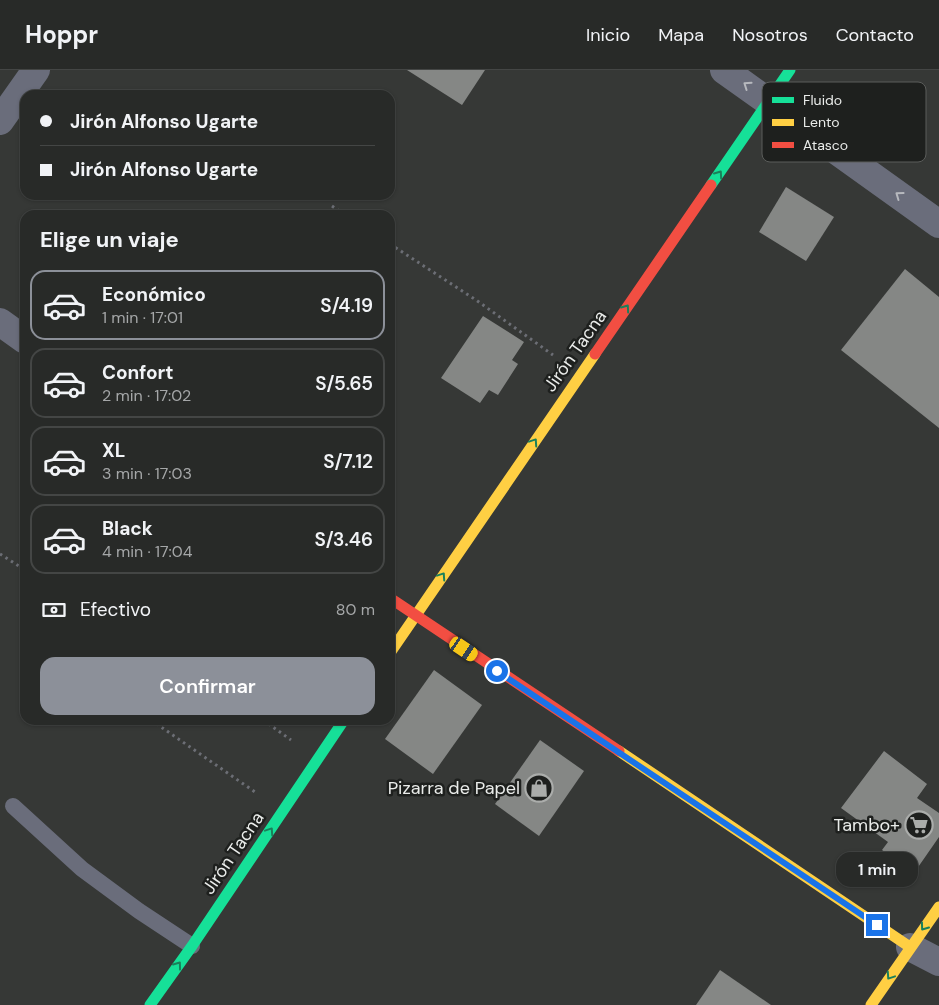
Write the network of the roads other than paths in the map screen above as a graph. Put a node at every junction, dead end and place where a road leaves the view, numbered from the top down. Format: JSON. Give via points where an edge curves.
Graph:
{"nodes":[{"id":1,"x":36,"y":70,"type":"edge"},
{"id":2,"x":724,"y":70,"type":"edge"},
{"id":3,"x":790,"y":70,"type":"edge"},
{"id":4,"x":782,"y":82,"type":"edge"},
{"id":5,"x":22,"y":90,"type":"edge"},
{"id":6,"x":20,"y":93,"type":"edge"},
{"id":7,"x":762,"y":96,"type":"edge"},
{"id":8,"x":762,"y":111,"type":"edge"},
{"id":9,"x":0,"y":122,"type":"edge"},
{"id":10,"x":853,"y":162,"type":"edge"},
{"id":11,"x":939,"y":224,"type":"edge"},
{"id":12,"x":0,"y":322,"type":"edge"},
{"id":13,"x":20,"y":336,"type":"edge"},
{"id":14,"x":395,"y":602,"type":"edge"},
{"id":15,"x":415,"y":616,"type":"junction"},
{"id":16,"x":395,"y":646,"type":"edge"},
{"id":17,"x":341,"y":725,"type":"edge"},
{"id":18,"x":13,"y":806,"type":"dead end"},
{"id":19,"x":939,"y":907,"type":"edge"},
{"id":20,"x":192,"y":946,"type":"junction"},
{"id":21,"x":910,"y":947,"type":"junction"},
{"id":22,"x":939,"y":962,"type":"edge"},
{"id":23,"x":150,"y":1005,"type":"edge"},
{"id":24,"x":871,"y":1005,"type":"edge"}],
"edges":[{"from":1,"to":5,"type":"street"},
{"from":7,"to":2,"type":"street","one_way":true},
{"from":3,"to":4,"type":"street","name":"Jirón Tacna"},
{"from":6,"to":9,"type":"street"},
{"from":15,"to":8,"type":"street","name":"Jirón Tacna","one_way":true},
{"from":11,"to":10,"type":"street","one_way":true},
{"from":12,"to":13,"type":"street"},
{"from":14,"to":15,"type":"street"},
{"from":15,"to":16,"type":"street","name":"Jirón Tacna"},
{"from":15,"to":21,"type":"street"},
{"from":20,"to":17,"type":"street","name":"Jirón Tacna","one_way":true},
{"from":18,"to":20,"type":"lane","via":[[82,869]]},
{"from":19,"to":21,"type":"street","one_way":true},
{"from":23,"to":20,"type":"street","name":"Jirón Tacna","one_way":true},
{"from":21,"to":22,"type":"street"},
{"from":21,"to":24,"type":"street","one_way":true}]}
